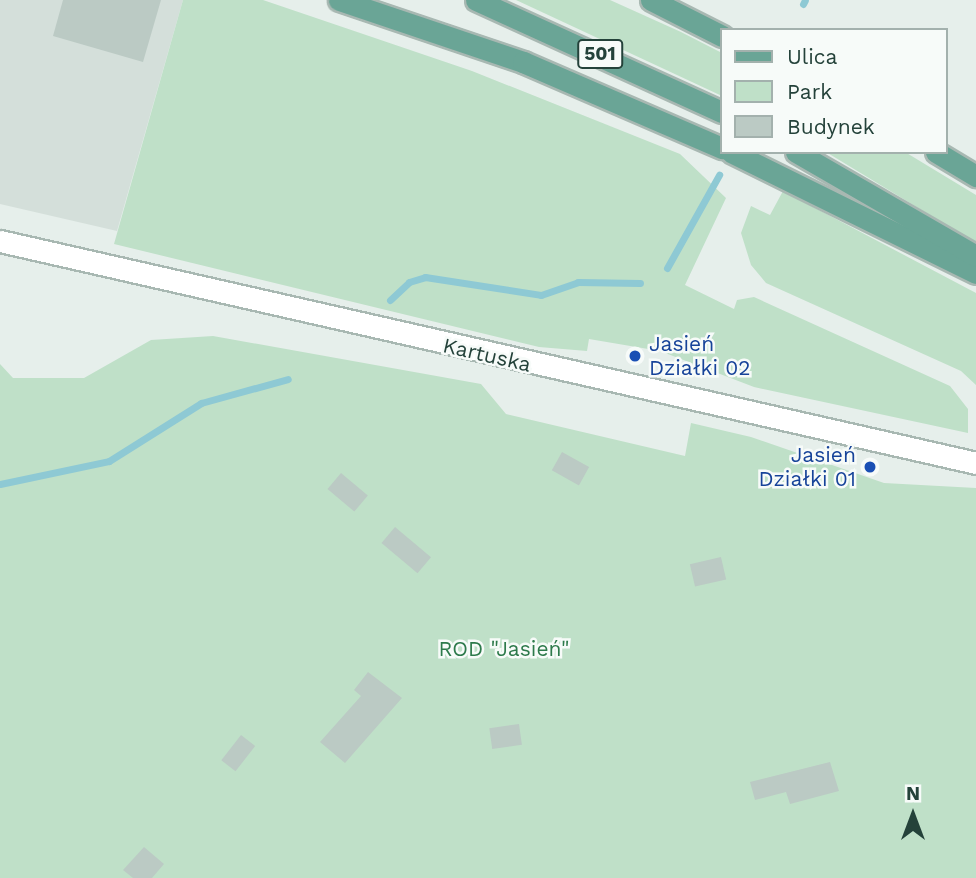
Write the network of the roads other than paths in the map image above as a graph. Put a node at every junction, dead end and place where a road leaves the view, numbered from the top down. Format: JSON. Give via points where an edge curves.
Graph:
{"nodes":[{"id":1,"x":339,"y":0,"type":"edge"},
{"id":2,"x":476,"y":0,"type":"edge"},
{"id":3,"x":651,"y":0,"type":"edge"},
{"id":4,"x":720,"y":35,"type":"edge"},
{"id":5,"x":720,"y":111,"type":"edge"},
{"id":6,"x":720,"y":147,"type":"edge"},
{"id":7,"x":736,"y":154,"type":"edge"},
{"id":8,"x":799,"y":154,"type":"edge"},
{"id":9,"x":939,"y":154,"type":"edge"},
{"id":10,"x":976,"y":176,"type":"edge"},
{"id":11,"x":0,"y":240,"type":"edge"},
{"id":12,"x":976,"y":256,"type":"edge"},
{"id":13,"x":976,"y":273,"type":"edge"},
{"id":14,"x":976,"y":463,"type":"edge"}],
"edges":[{"from":1,"to":6,"type":"main road","via":[[523,62]]},
{"from":2,"to":5,"type":"main road","number":"501"},
{"from":3,"to":4,"type":"main road"},
{"from":7,"to":13,"type":"main road"},
{"from":8,"to":12,"type":"main road"},
{"from":9,"to":10,"type":"main road"},
{"from":11,"to":14,"type":"street","name":"Kartuska"}]}
